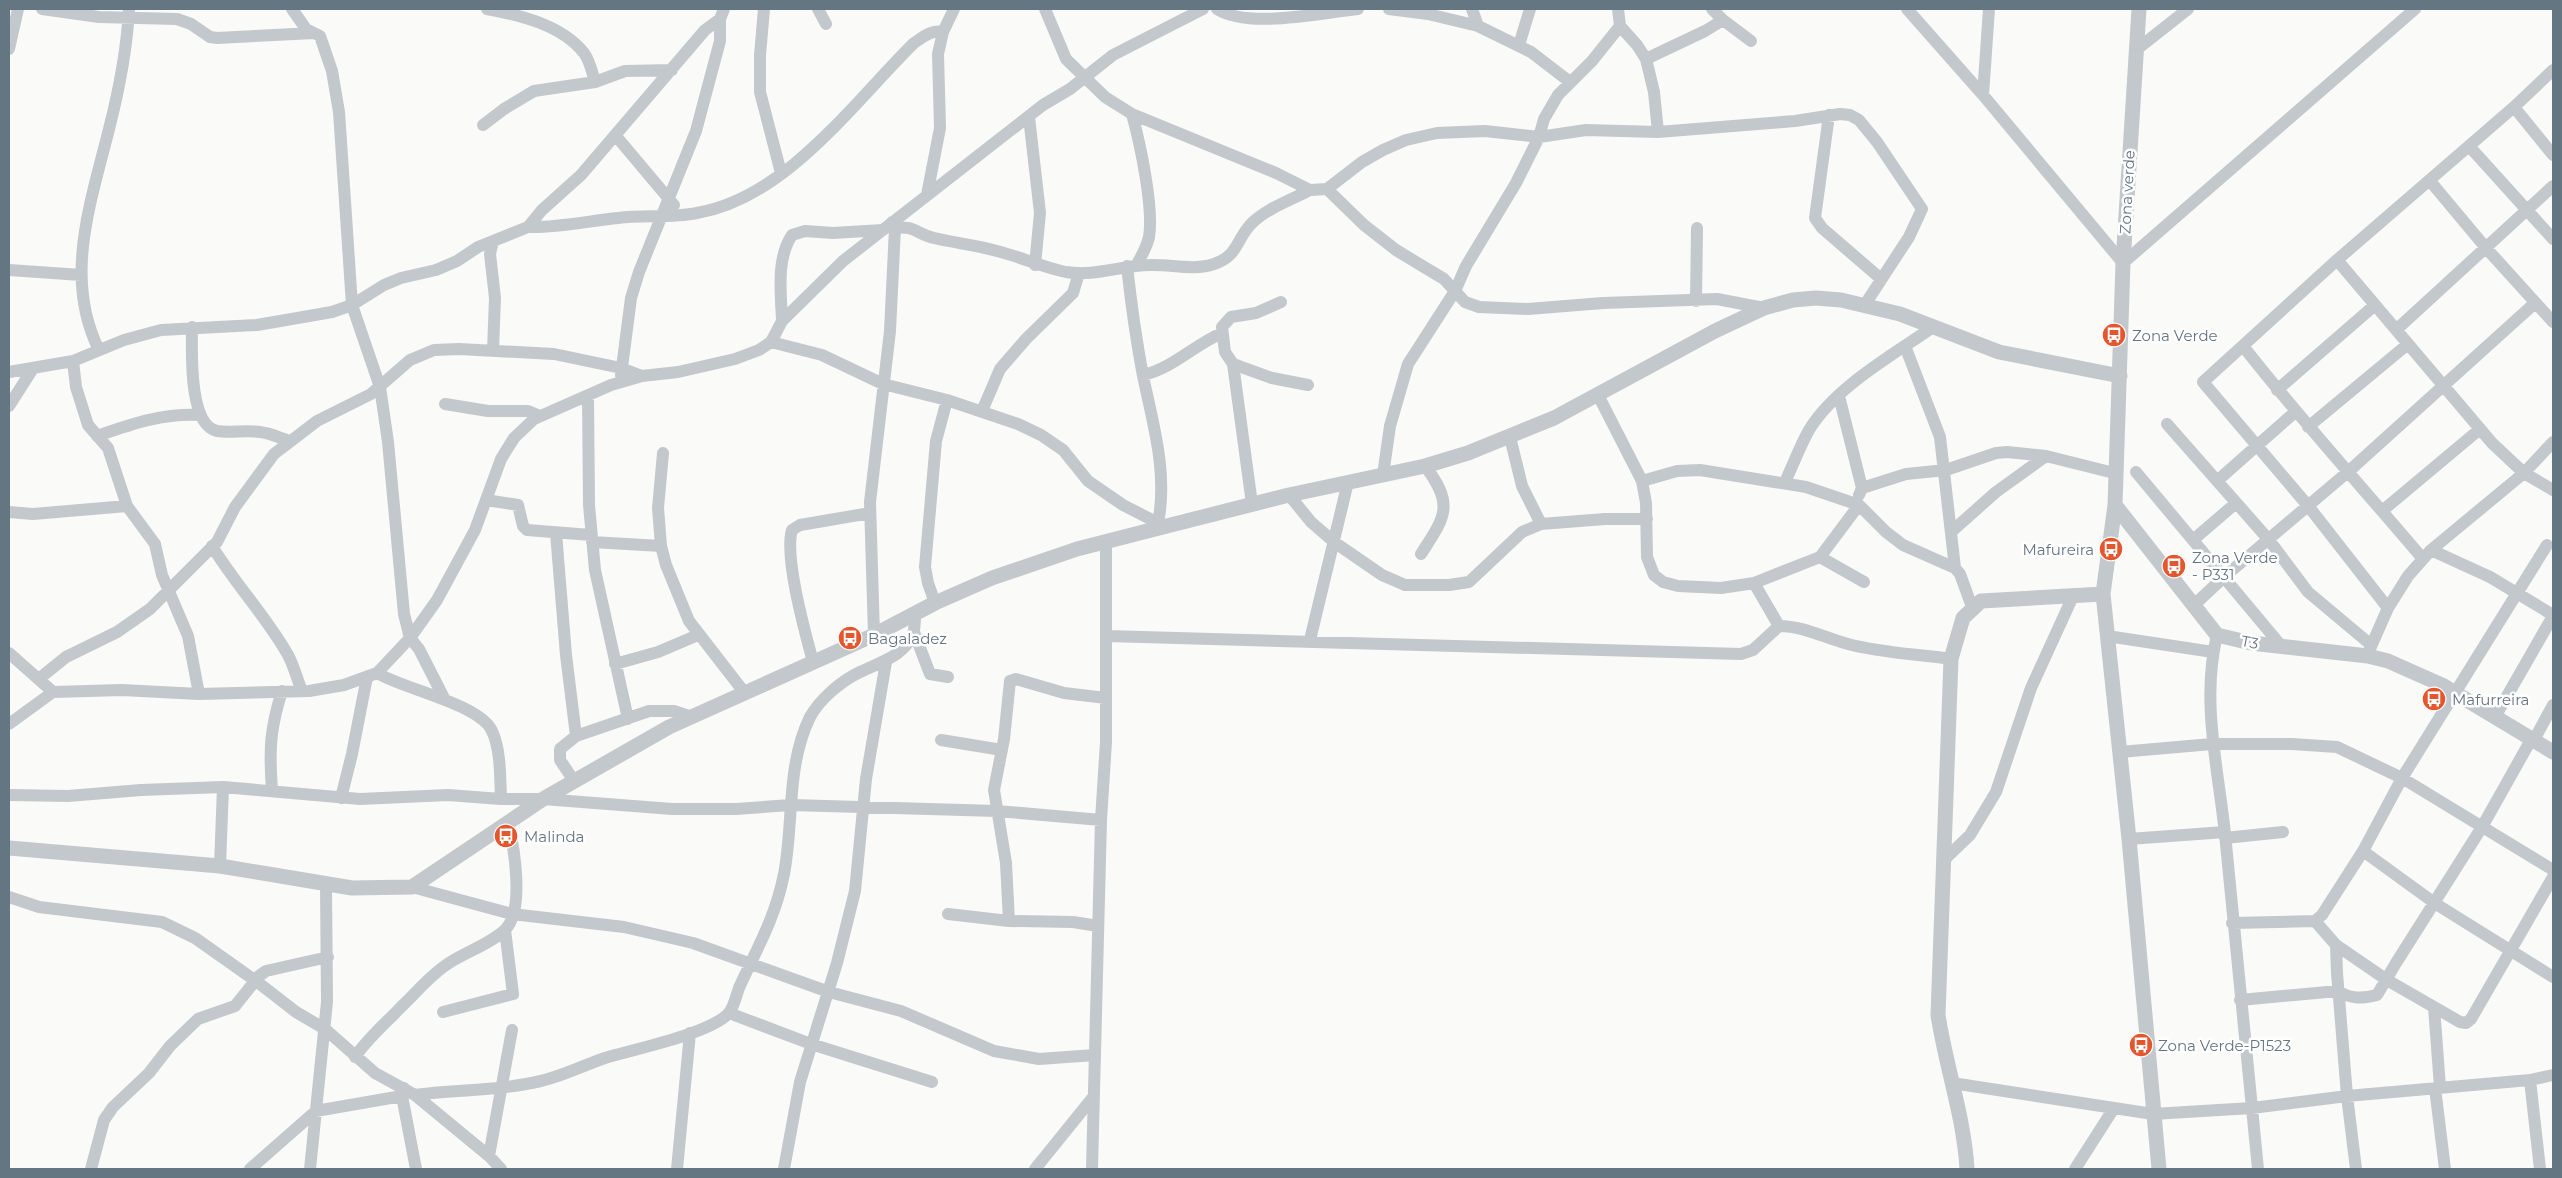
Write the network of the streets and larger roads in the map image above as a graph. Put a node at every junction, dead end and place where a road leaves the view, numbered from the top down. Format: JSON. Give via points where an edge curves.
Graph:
{"nodes":[{"id":1,"x":18,"y":9,"type":"edge"},
{"id":2,"x":42,"y":9,"type":"edge"},
{"id":3,"x":292,"y":9,"type":"edge"},
{"id":4,"x":487,"y":9,"type":"edge"},
{"id":5,"x":764,"y":9,"type":"edge"},
{"id":6,"x":818,"y":9,"type":"edge"},
{"id":7,"x":954,"y":9,"type":"edge"},
{"id":8,"x":1045,"y":9,"type":"edge"},
{"id":9,"x":1203,"y":9,"type":"edge"},
{"id":10,"x":1217,"y":9,"type":"edge"},
{"id":11,"x":1358,"y":9,"type":"edge"},
{"id":12,"x":1391,"y":9,"type":"edge"},
{"id":13,"x":1472,"y":9,"type":"edge"},
{"id":14,"x":1530,"y":9,"type":"edge"},
{"id":15,"x":1618,"y":9,"type":"edge"},
{"id":16,"x":1712,"y":9,"type":"edge"},
{"id":17,"x":1907,"y":9,"type":"edge"},
{"id":18,"x":1989,"y":9,"type":"edge"},
{"id":19,"x":2138,"y":9,"type":"edge"},
{"id":20,"x":2188,"y":9,"type":"edge"},
{"id":21,"x":2415,"y":9,"type":"edge"},
{"id":22,"x":129,"y":14,"type":"edge"},
{"id":23,"x":722,"y":14,"type":"edge"},
{"id":24,"x":1723,"y":20,"type":"junction"},
{"id":25,"x":826,"y":24,"type":"dead end"},
{"id":26,"x":1478,"y":26,"type":"junction"},
{"id":27,"x":1620,"y":26,"type":"junction"},
{"id":28,"x":943,"y":32,"type":"junction"},
{"id":29,"x":314,"y":33,"type":"junction"},
{"id":30,"x":1751,"y":41,"type":"dead end"},
{"id":31,"x":1519,"y":45,"type":"junction"},
{"id":32,"x":9,"y":49,"type":"edge"},
{"id":33,"x":2136,"y":50,"type":"junction"},
{"id":34,"x":1646,"y":59,"type":"junction"},
{"id":35,"x":672,"y":70,"type":"junction"},
{"id":36,"x":2553,"y":70,"type":"edge"},
{"id":37,"x":1086,"y":77,"type":"junction"},
{"id":38,"x":595,"y":82,"type":"junction"},
{"id":39,"x":1570,"y":82,"type":"junction"},
{"id":40,"x":1983,"y":95,"type":"junction"},
{"id":41,"x":2514,"y":107,"type":"junction"},
{"id":42,"x":1132,"y":114,"type":"junction"},
{"id":43,"x":1828,"y":115,"type":"junction"},
{"id":44,"x":1029,"y":117,"type":"junction"},
{"id":45,"x":483,"y":125,"type":"dead end"},
{"id":46,"x":1658,"y":132,"type":"junction"},
{"id":47,"x":616,"y":136,"type":"junction"},
{"id":48,"x":1539,"y":137,"type":"junction"},
{"id":49,"x":2469,"y":146,"type":"junction"},
{"id":50,"x":2553,"y":153,"type":"edge"},
{"id":51,"x":781,"y":173,"type":"junction"},
{"id":52,"x":2430,"y":181,"type":"junction"},
{"id":53,"x":2553,"y":186,"type":"edge"},
{"id":54,"x":1327,"y":189,"type":"junction"},
{"id":55,"x":1310,"y":190,"type":"junction"},
{"id":56,"x":927,"y":195,"type":"junction"},
{"id":57,"x":670,"y":200,"type":"junction"},
{"id":58,"x":2527,"y":209,"type":"junction"},
{"id":59,"x":682,"y":214,"type":"junction"},
{"id":60,"x":663,"y":215,"type":"junction"},
{"id":61,"x":890,"y":226,"type":"junction"},
{"id":62,"x":528,"y":227,"type":"junction"},
{"id":63,"x":1698,"y":228,"type":"dead end"},
{"id":64,"x":2553,"y":239,"type":"edge"},
{"id":65,"x":492,"y":241,"type":"junction"},
{"id":66,"x":2486,"y":248,"type":"junction"},
{"id":67,"x":2337,"y":260,"type":"junction"},
{"id":68,"x":2123,"y":263,"type":"junction"},
{"id":69,"x":1035,"y":265,"type":"junction"},
{"id":70,"x":1131,"y":266,"type":"junction"},
{"id":71,"x":9,"y":270,"type":"edge"},
{"id":72,"x":1079,"y":273,"type":"junction"},
{"id":73,"x":81,"y":276,"type":"junction"},
{"id":74,"x":1880,"y":278,"type":"junction"},
{"id":75,"x":1455,"y":291,"type":"junction"},
{"id":76,"x":1696,"y":301,"type":"junction"},
{"id":77,"x":1281,"y":302,"type":"dead end"},
{"id":78,"x":2535,"y":303,"type":"junction"},
{"id":79,"x":352,"y":305,"type":"junction"},
{"id":80,"x":2375,"y":305,"type":"junction"},
{"id":81,"x":1864,"y":306,"type":"junction"},
{"id":82,"x":1764,"y":308,"type":"junction"},
{"id":83,"x":782,"y":321,"type":"junction"},
{"id":84,"x":2553,"y":322,"type":"edge"},
{"id":85,"x":192,"y":326,"type":"junction"},
{"id":86,"x":1933,"y":327,"type":"junction"},
{"id":87,"x":2396,"y":330,"type":"junction"},
{"id":88,"x":1222,"y":333,"type":"junction"},
{"id":89,"x":771,"y":342,"type":"junction"},
{"id":90,"x":2408,"y":344,"type":"junction"},
{"id":91,"x":1905,"y":346,"type":"junction"},
{"id":92,"x":2242,"y":346,"type":"junction"},
{"id":93,"x":99,"y":350,"type":"junction"},
{"id":94,"x":493,"y":351,"type":"junction"},
{"id":95,"x":73,"y":361,"type":"junction"},
{"id":96,"x":1233,"y":364,"type":"junction"},
{"id":97,"x":621,"y":368,"type":"junction"},
{"id":98,"x":32,"y":370,"type":"junction"},
{"id":99,"x":9,"y":372,"type":"edge"},
{"id":100,"x":1143,"y":375,"type":"junction"},
{"id":101,"x":642,"y":376,"type":"junction"},
{"id":102,"x":2120,"y":376,"type":"junction"},
{"id":103,"x":622,"y":382,"type":"junction"},
{"id":104,"x":883,"y":384,"type":"junction"},
{"id":105,"x":1308,"y":385,"type":"dead end"},
{"id":106,"x":380,"y":387,"type":"junction"},
{"id":107,"x":2444,"y":387,"type":"junction"},
{"id":108,"x":2277,"y":390,"type":"junction"},
{"id":109,"x":1598,"y":395,"type":"junction"},
{"id":110,"x":588,"y":396,"type":"junction"},
{"id":111,"x":1839,"y":396,"type":"junction"},
{"id":112,"x":947,"y":400,"type":"junction"},
{"id":113,"x":445,"y":404,"type":"dead end"},
{"id":114,"x":9,"y":406,"type":"edge"},
{"id":115,"x":982,"y":412,"type":"junction"},
{"id":116,"x":2295,"y":412,"type":"junction"},
{"id":117,"x":200,"y":415,"type":"junction"},
{"id":118,"x":540,"y":416,"type":"junction"},
{"id":119,"x":2167,"y":424,"type":"dead end"},
{"id":120,"x":2308,"y":427,"type":"junction"},
{"id":121,"x":2480,"y":429,"type":"junction"},
{"id":122,"x":97,"y":436,"type":"junction"},
{"id":123,"x":1510,"y":437,"type":"junction"},
{"id":124,"x":290,"y":440,"type":"junction"},
{"id":125,"x":2553,"y":442,"type":"edge"},
{"id":126,"x":2257,"y":446,"type":"junction"},
{"id":127,"x":662,"y":453,"type":"dead end"},
{"id":128,"x":2046,"y":456,"type":"junction"},
{"id":129,"x":1425,"y":466,"type":"junction"},
{"id":130,"x":1946,"y":470,"type":"junction"},
{"id":131,"x":2136,"y":472,"type":"dead end"},
{"id":132,"x":2349,"y":472,"type":"junction"},
{"id":133,"x":2114,"y":473,"type":"junction"},
{"id":134,"x":2524,"y":473,"type":"junction"},
{"id":135,"x":1383,"y":475,"type":"junction"},
{"id":136,"x":1642,"y":481,"type":"junction"},
{"id":137,"x":2217,"y":481,"type":"junction"},
{"id":138,"x":1348,"y":482,"type":"junction"},
{"id":139,"x":1785,"y":482,"type":"junction"},
{"id":140,"x":1862,"y":488,"type":"junction"},
{"id":141,"x":2553,"y":490,"type":"edge"},
{"id":142,"x":1289,"y":495,"type":"junction"},
{"id":143,"x":486,"y":500,"type":"junction"},
{"id":144,"x":2236,"y":503,"type":"junction"},
{"id":145,"x":1252,"y":504,"type":"junction"},
{"id":146,"x":1857,"y":504,"type":"junction"},
{"id":147,"x":2115,"y":505,"type":"junction"},
{"id":148,"x":127,"y":506,"type":"junction"},
{"id":149,"x":2309,"y":507,"type":"junction"},
{"id":150,"x":2382,"y":511,"type":"junction"},
{"id":151,"x":9,"y":512,"type":"edge"},
{"id":152,"x":870,"y":512,"type":"junction"},
{"id":153,"x":1647,"y":519,"type":"junction"},
{"id":154,"x":1541,"y":524,"type":"junction"},
{"id":155,"x":1158,"y":525,"type":"junction"},
{"id":156,"x":1951,"y":532,"type":"junction"},
{"id":157,"x":556,"y":533,"type":"junction"},
{"id":158,"x":591,"y":538,"type":"junction"},
{"id":159,"x":2193,"y":540,"type":"junction"},
{"id":160,"x":2269,"y":540,"type":"junction"},
{"id":161,"x":1106,"y":542,"type":"junction"},
{"id":162,"x":1334,"y":542,"type":"junction"},
{"id":163,"x":2547,"y":545,"type":"dead end"},
{"id":164,"x":212,"y":546,"type":"junction"},
{"id":165,"x":660,"y":546,"type":"junction"},
{"id":166,"x":1421,"y":554,"type":"dead end"},
{"id":167,"x":2427,"y":555,"type":"junction"},
{"id":168,"x":1820,"y":557,"type":"junction"},
{"id":169,"x":1955,"y":568,"type":"junction"},
{"id":170,"x":2224,"y":577,"type":"junction"},
{"id":171,"x":1864,"y":582,"type":"dead end"},
{"id":172,"x":1754,"y":583,"type":"junction"},
{"id":173,"x":168,"y":591,"type":"junction"},
{"id":174,"x":2516,"y":592,"type":"junction"},
{"id":175,"x":2074,"y":594,"type":"junction"},
{"id":176,"x":2103,"y":594,"type":"junction"},
{"id":177,"x":935,"y":602,"type":"junction"},
{"id":178,"x":2194,"y":605,"type":"junction"},
{"id":179,"x":1972,"y":607,"type":"junction"},
{"id":180,"x":2388,"y":608,"type":"junction"},
{"id":181,"x":915,"y":614,"type":"junction"},
{"id":182,"x":2553,"y":615,"type":"edge"},
{"id":183,"x":1778,"y":626,"type":"junction"},
{"id":184,"x":914,"y":632,"type":"junction"},
{"id":185,"x":2217,"y":634,"type":"junction"},
{"id":186,"x":698,"y":635,"type":"junction"},
{"id":187,"x":874,"y":635,"type":"junction"},
{"id":188,"x":1107,"y":636,"type":"junction"},
{"id":189,"x":2107,"y":636,"type":"junction"},
{"id":190,"x":410,"y":638,"type":"junction"},
{"id":191,"x":1310,"y":640,"type":"junction"},
{"id":192,"x":2284,"y":648,"type":"junction"},
{"id":193,"x":2369,"y":650,"type":"junction"},
{"id":194,"x":2213,"y":652,"type":"junction"},
{"id":195,"x":9,"y":653,"type":"edge"},
{"id":196,"x":1951,"y":659,"type":"junction"},
{"id":197,"x":813,"y":662,"type":"junction"},
{"id":198,"x":886,"y":662,"type":"junction"},
{"id":199,"x":615,"y":664,"type":"junction"},
{"id":200,"x":372,"y":675,"type":"junction"},
{"id":201,"x":948,"y":677,"type":"dead end"},
{"id":202,"x":40,"y":678,"type":"junction"},
{"id":203,"x":282,"y":691,"type":"junction"},
{"id":204,"x":302,"y":691,"type":"junction"},
{"id":205,"x":52,"y":692,"type":"junction"},
{"id":206,"x":744,"y":692,"type":"junction"},
{"id":207,"x":199,"y":694,"type":"junction"},
{"id":208,"x":2455,"y":694,"type":"junction"},
{"id":209,"x":1106,"y":698,"type":"junction"},
{"id":210,"x":445,"y":700,"type":"junction"},
{"id":211,"x":2553,"y":705,"type":"edge"},
{"id":212,"x":692,"y":717,"type":"junction"},
{"id":213,"x":2494,"y":717,"type":"junction"},
{"id":214,"x":628,"y":719,"type":"junction"},
{"id":215,"x":9,"y":724,"type":"edge"},
{"id":216,"x":576,"y":736,"type":"junction"},
{"id":217,"x":2533,"y":739,"type":"junction"},
{"id":218,"x":941,"y":740,"type":"dead end"},
{"id":219,"x":2212,"y":744,"type":"junction"},
{"id":220,"x":1002,"y":750,"type":"junction"},
{"id":221,"x":2120,"y":752,"type":"junction"},
{"id":222,"x":2553,"y":752,"type":"edge"},
{"id":223,"x":2402,"y":778,"type":"junction"},
{"id":224,"x":574,"y":781,"type":"junction"},
{"id":225,"x":223,"y":787,"type":"junction"},
{"id":226,"x":272,"y":790,"type":"junction"},
{"id":227,"x":9,"y":795,"type":"edge"},
{"id":228,"x":341,"y":798,"type":"junction"},
{"id":229,"x":543,"y":799,"type":"junction"},
{"id":230,"x":501,"y":800,"type":"junction"},
{"id":231,"x":791,"y":805,"type":"junction"},
{"id":232,"x":863,"y":807,"type":"junction"},
{"id":233,"x":997,"y":811,"type":"junction"},
{"id":234,"x":1101,"y":820,"type":"junction"},
{"id":235,"x":508,"y":822,"type":"junction"},
{"id":236,"x":2482,"y":827,"type":"junction"},
{"id":237,"x":2283,"y":832,"type":"dead end"},
{"id":238,"x":2225,"y":835,"type":"junction"},
{"id":239,"x":2129,"y":839,"type":"junction"},
{"id":240,"x":9,"y":848,"type":"edge"},
{"id":241,"x":2363,"y":851,"type":"junction"},
{"id":242,"x":1946,"y":859,"type":"junction"},
{"id":243,"x":220,"y":866,"type":"junction"},
{"id":244,"x":2553,"y":870,"type":"edge"},
{"id":245,"x":2553,"y":877,"type":"edge"},
{"id":246,"x":326,"y":884,"type":"junction"},
{"id":247,"x":412,"y":887,"type":"junction"},
{"id":248,"x":9,"y":897,"type":"edge"},
{"id":249,"x":2436,"y":904,"type":"junction"},
{"id":250,"x":512,"y":914,"type":"junction"},
{"id":251,"x":948,"y":914,"type":"dead end"},
{"id":252,"x":1009,"y":921,"type":"junction"},
{"id":253,"x":2315,"y":921,"type":"junction"},
{"id":254,"x":2232,"y":924,"type":"junction"},
{"id":255,"x":1098,"y":926,"type":"junction"},
{"id":256,"x":505,"y":930,"type":"junction"},
{"id":257,"x":2336,"y":945,"type":"junction"},
{"id":258,"x":2510,"y":950,"type":"junction"},
{"id":259,"x":328,"y":958,"type":"junction"},
{"id":260,"x":751,"y":964,"type":"junction"},
{"id":261,"x":2553,"y":977,"type":"edge"},
{"id":262,"x":2387,"y":980,"type":"junction"},
{"id":263,"x":256,"y":981,"type":"junction"},
{"id":264,"x":2338,"y":991,"type":"junction"},
{"id":265,"x":829,"y":992,"type":"junction"},
{"id":266,"x":2240,"y":1000,"type":"junction"},
{"id":267,"x":2434,"y":1007,"type":"junction"},
{"id":268,"x":443,"y":1012,"type":"dead end"},
{"id":269,"x":730,"y":1013,"type":"junction"},
{"id":270,"x":325,"y":1029,"type":"junction"},
{"id":271,"x":512,"y":1030,"type":"dead end"},
{"id":272,"x":690,"y":1033,"type":"junction"},
{"id":273,"x":811,"y":1044,"type":"junction"},
{"id":274,"x":1094,"y":1055,"type":"junction"},
{"id":275,"x":355,"y":1057,"type":"junction"},
{"id":276,"x":2553,"y":1075,"type":"edge"},
{"id":277,"x":2530,"y":1080,"type":"junction"},
{"id":278,"x":932,"y":1082,"type":"dead end"},
{"id":279,"x":1952,"y":1083,"type":"junction"},
{"id":280,"x":503,"y":1087,"type":"junction"},
{"id":281,"x":2438,"y":1088,"type":"junction"},
{"id":282,"x":407,"y":1093,"type":"junction"},
{"id":283,"x":1094,"y":1096,"type":"junction"},
{"id":284,"x":2347,"y":1096,"type":"junction"},
{"id":285,"x":2114,"y":1108,"type":"junction"},
{"id":286,"x":2252,"y":1108,"type":"junction"},
{"id":287,"x":316,"y":1111,"type":"junction"},
{"id":288,"x":2154,"y":1114,"type":"junction"},
{"id":289,"x":489,"y":1156,"type":"junction"},
{"id":290,"x":497,"y":1168,"type":"edge"},
{"id":291,"x":91,"y":1169,"type":"edge"},
{"id":292,"x":250,"y":1169,"type":"edge"},
{"id":293,"x":310,"y":1169,"type":"edge"},
{"id":294,"x":416,"y":1169,"type":"edge"},
{"id":295,"x":678,"y":1169,"type":"edge"},
{"id":296,"x":784,"y":1169,"type":"edge"},
{"id":297,"x":1035,"y":1169,"type":"edge"},
{"id":298,"x":1092,"y":1169,"type":"edge"},
{"id":299,"x":1967,"y":1169,"type":"edge"},
{"id":300,"x":2075,"y":1169,"type":"edge"},
{"id":301,"x":2159,"y":1169,"type":"edge"},
{"id":302,"x":2258,"y":1169,"type":"edge"},
{"id":303,"x":2356,"y":1169,"type":"edge"},
{"id":304,"x":2445,"y":1169,"type":"edge"},
{"id":305,"x":2540,"y":1169,"type":"edge"}],
"edges":[{"from":1,"to":32,"type":"street"},
{"from":2,"to":22,"type":"street","via":[[99,17]]},
{"from":3,"to":29,"type":"street","via":[[306,29]]},
{"from":4,"to":38,"type":"street","via":[[538,22],[572,42],[584,53]]},
{"from":5,"to":51,"type":"street","via":[[760,92]]},
{"from":6,"to":25,"type":"street"},
{"from":7,"to":28,"type":"street"},
{"from":8,"to":37,"type":"street","via":[[1066,59]]},
{"from":9,"to":37,"type":"street","via":[[1125,48],[1096,66]]},
{"from":10,"to":11,"type":"street","via":[[1226,15],[1258,19]]},
{"from":12,"to":26,"type":"street"},
{"from":13,"to":26,"type":"street"},
{"from":14,"to":31,"type":"street"},
{"from":15,"to":27,"type":"street"},
{"from":16,"to":24,"type":"street"},
{"from":17,"to":40,"type":"street"},
{"from":18,"to":40,"type":"street"},
{"from":19,"to":33,"type":"street","name":"Zona verde"},
{"from":20,"to":33,"type":"street"},
{"from":21,"to":68,"type":"street"},
{"from":22,"to":29,"type":"street","via":[[177,19],[217,38]]},
{"from":22,"to":73,"type":"street","via":[[117,95],[85,234]]},
{"from":23,"to":35,"type":"street","via":[[704,30]]},
{"from":23,"to":57,"type":"street","via":[[720,41],[705,103]]},
{"from":24,"to":30,"type":"street"},
{"from":24,"to":34,"type":"street"},
{"from":26,"to":31,"type":"street"},
{"from":27,"to":34,"type":"street"},
{"from":27,"to":39,"type":"street"},
{"from":28,"to":51,"type":"street","via":[[926,35],[914,44],[825,134]]},
{"from":28,"to":56,"type":"street","via":[[938,62],[940,128]]},
{"from":29,"to":79,"type":"street","via":[[320,36],[327,53],[340,112]]},
{"from":31,"to":39,"type":"street"},
{"from":33,"to":68,"type":"street","name":"Zona verde"},
{"from":34,"to":46,"type":"street","via":[[1654,92]]},
{"from":35,"to":38,"type":"street","via":[[625,71]]},
{"from":35,"to":47,"type":"street"},
{"from":36,"to":41,"type":"street"},
{"from":37,"to":42,"type":"street","via":[[1105,97]]},
{"from":37,"to":44,"type":"street"},
{"from":38,"to":45,"type":"street","via":[[534,91]]},
{"from":39,"to":48,"type":"street","via":[[1544,119]]},
{"from":40,"to":68,"type":"street"},
{"from":41,"to":49,"type":"street"},
{"from":41,"to":50,"type":"street"},
{"from":42,"to":55,"type":"street"},
{"from":42,"to":70,"type":"street","via":[[1143,166],[1149,227],[1147,244]]},
{"from":43,"to":46,"type":"street","via":[[1795,121]]},
{"from":43,"to":74,"type":"street","via":[[1815,218],[1822,228]]},
{"from":43,"to":74,"type":"street","via":[[1850,115],[1859,120],[1890,159],[1922,209],[1909,237]]},
{"from":44,"to":56,"type":"street"},
{"from":44,"to":69,"type":"street","via":[[1040,212]]},
{"from":46,"to":48,"type":"street","via":[[1586,130]]},
{"from":47,"to":57,"type":"street"},
{"from":47,"to":62,"type":"street"},
{"from":48,"to":54,"type":"street","via":[[1463,131],[1406,140],[1362,162]]},
{"from":48,"to":75,"type":"street"},
{"from":49,"to":52,"type":"street"},
{"from":49,"to":58,"type":"street"},
{"from":51,"to":59,"type":"street","via":[[738,201],[712,210]]},
{"from":52,"to":66,"type":"street"},
{"from":52,"to":67,"type":"street"},
{"from":53,"to":58,"type":"street"},
{"from":54,"to":55,"type":"street"},
{"from":54,"to":75,"type":"street","via":[[1396,250],[1430,269]]},
{"from":55,"to":70,"type":"street","via":[[1268,211],[1252,223],[1235,252],[1225,260],[1196,267]]},
{"from":56,"to":61,"type":"street"},
{"from":57,"to":59,"type":"street"},
{"from":57,"to":60,"type":"street"},
{"from":58,"to":64,"type":"street"},
{"from":58,"to":66,"type":"street"},
{"from":59,"to":60,"type":"street"},
{"from":60,"to":62,"type":"street"},
{"from":60,"to":97,"type":"street","via":[[631,298]]},
{"from":61,"to":69,"type":"street","via":[[907,226],[926,236],[974,244]]},
{"from":61,"to":83,"type":"street","via":[[843,261]]},
{"from":61,"to":83,"type":"street","via":[[833,233],[805,231],[792,235],[785,246],[781,280]]},
{"from":61,"to":104,"type":"street","via":[[890,331]]},
{"from":62,"to":65,"type":"street"},
{"from":63,"to":76,"type":"street"},
{"from":65,"to":79,"type":"street","via":[[436,270],[384,285]]},
{"from":65,"to":94,"type":"street"},
{"from":66,"to":78,"type":"street"},
{"from":66,"to":87,"type":"street"},
{"from":67,"to":80,"type":"street"},
{"from":67,"to":92,"type":"street"},
{"from":68,"to":102,"type":"street","name":"Zona verde"},
{"from":69,"to":72,"type":"street"},
{"from":70,"to":72,"type":"street"},
{"from":70,"to":100,"type":"street","via":[[1135,332]]},
{"from":71,"to":73,"type":"street"},
{"from":72,"to":115,"type":"street","via":[[1073,293],[1000,369]]},
{"from":73,"to":93,"type":"street","via":[[86,319]]},
{"from":74,"to":81,"type":"street"},
{"from":75,"to":76,"type":"street","via":[[1466,302],[1496,309]]},
{"from":75,"to":135,"type":"street","via":[[1408,364],[1390,426]]},
{"from":76,"to":82,"type":"street","via":[[1718,299]]},
{"from":77,"to":88,"type":"street","via":[[1256,313],[1231,317],[1225,321]]},
{"from":78,"to":84,"type":"street"},
{"from":78,"to":107,"type":"street"},
{"from":79,"to":85,"type":"street","via":[[278,322]]},
{"from":79,"to":106,"type":"street"},
{"from":80,"to":87,"type":"street"},
{"from":80,"to":108,"type":"street"},
{"from":81,"to":82,"type":"street","via":[[1816,298]]},
{"from":81,"to":86,"type":"street","via":[[1900,314]]},
{"from":82,"to":109,"type":"street","via":[[1714,331]]},
{"from":83,"to":89,"type":"street"},
{"from":85,"to":93,"type":"street","via":[[161,330]]},
{"from":85,"to":117,"type":"street","via":[[192,365]]},
{"from":86,"to":91,"type":"street"},
{"from":86,"to":102,"type":"street","via":[[1999,352]]},
{"from":87,"to":90,"type":"street"},
{"from":88,"to":96,"type":"street","via":[[1225,352]]},
{"from":88,"to":100,"type":"street","via":[[1200,343],[1160,371]]},
{"from":89,"to":101,"type":"street","via":[[735,359],[678,372]]},
{"from":89,"to":104,"type":"street","via":[[822,355]]},
{"from":90,"to":107,"type":"street"},
{"from":90,"to":120,"type":"street"},
{"from":91,"to":111,"type":"street"},
{"from":91,"to":130,"type":"street","via":[[1940,437]]},
{"from":92,"to":108,"type":"street"},
{"from":92,"to":126,"type":"street","via":[[2203,382]]},
{"from":93,"to":95,"type":"street"},
{"from":94,"to":97,"type":"street","via":[[554,354]]},
{"from":94,"to":106,"type":"street","via":[[459,349],[424,353],[410,360]]},
{"from":95,"to":98,"type":"street"},
{"from":95,"to":122,"type":"street","via":[[81,405],[88,425]]},
{"from":96,"to":105,"type":"street","via":[[1272,378]]},
{"from":96,"to":145,"type":"street"},
{"from":97,"to":101,"type":"street"},
{"from":97,"to":103,"type":"street"},
{"from":98,"to":99,"type":"street"},
{"from":98,"to":114,"type":"street"},
{"from":100,"to":155,"type":"street","via":[[1159,454],[1161,490]]},
{"from":101,"to":103,"type":"street"},
{"from":102,"to":133,"type":"street"},
{"from":103,"to":110,"type":"street"},
{"from":104,"to":112,"type":"street"},
{"from":104,"to":152,"type":"street"},
{"from":106,"to":124,"type":"street","via":[[360,401],[317,421]]},
{"from":106,"to":190,"type":"street","via":[[404,614]]},
{"from":107,"to":121,"type":"street"},
{"from":107,"to":132,"type":"street"},
{"from":108,"to":116,"type":"street"},
{"from":109,"to":123,"type":"street"},
{"from":109,"to":136,"type":"street"},
{"from":110,"to":118,"type":"street"},
{"from":110,"to":158,"type":"street"},
{"from":111,"to":139,"type":"street","via":[[1810,429]]},
{"from":111,"to":140,"type":"street"},
{"from":112,"to":115,"type":"street"},
{"from":112,"to":177,"type":"street","via":[[936,441],[926,558],[928,583]]},
{"from":113,"to":118,"type":"street","via":[[488,411],[528,411]]},
{"from":115,"to":155,"type":"street","via":[[1041,435],[1063,450],[1088,482]]},
{"from":116,"to":120,"type":"street"},
{"from":116,"to":126,"type":"street"},
{"from":117,"to":122,"type":"street","via":[[148,419]]},
{"from":117,"to":124,"type":"street","via":[[207,426],[216,431],[262,432]]},
{"from":118,"to":143,"type":"street","via":[[514,438]]},
{"from":119,"to":137,"type":"street"},
{"from":120,"to":132,"type":"street"},
{"from":121,"to":134,"type":"street"},
{"from":121,"to":150,"type":"street"},
{"from":122,"to":148,"type":"street","via":[[108,448]]},
{"from":123,"to":129,"type":"street"},
{"from":123,"to":154,"type":"street","via":[[1522,486]]},
{"from":124,"to":164,"type":"street","via":[[274,454],[235,507]]},
{"from":125,"to":134,"type":"street"},
{"from":126,"to":137,"type":"street"},
{"from":126,"to":149,"type":"street"},
{"from":127,"to":165,"type":"street","via":[[658,508]]},
{"from":128,"to":130,"type":"street","via":[[1996,453]]},
{"from":128,"to":133,"type":"street"},
{"from":128,"to":156,"type":"street","via":[[1996,492]]},
{"from":129,"to":135,"type":"street"},
{"from":129,"to":166,"type":"street","via":[[1435,479],[1444,508],[1440,525]]},
{"from":130,"to":140,"type":"street","via":[[1906,474]]},
{"from":130,"to":156,"type":"street"},
{"from":131,"to":159,"type":"street"},
{"from":132,"to":149,"type":"street"},
{"from":132,"to":150,"type":"street"},
{"from":133,"to":147,"type":"street"},
{"from":134,"to":141,"type":"street"},
{"from":134,"to":167,"type":"street"},
{"from":135,"to":138,"type":"street"},
{"from":136,"to":139,"type":"street","via":[[1700,470]]},
{"from":136,"to":153,"type":"street"},
{"from":137,"to":144,"type":"street"},
{"from":138,"to":142,"type":"street"},
{"from":138,"to":162,"type":"street"},
{"from":139,"to":146,"type":"street"},
{"from":140,"to":146,"type":"street"},
{"from":142,"to":145,"type":"street"},
{"from":142,"to":162,"type":"street","via":[[1311,522]]},
{"from":143,"to":157,"type":"street","via":[[518,505],[527,530]]},
{"from":143,"to":190,"type":"street","via":[[455,568]]},
{"from":144,"to":159,"type":"street"},
{"from":144,"to":160,"type":"street"},
{"from":145,"to":155,"type":"street"},
{"from":146,"to":168,"type":"street"},
{"from":146,"to":169,"type":"street","via":[[1903,545]]},
{"from":147,"to":176,"type":"street"},
{"from":147,"to":178,"type":"street"},
{"from":148,"to":151,"type":"street","via":[[33,514]]},
{"from":148,"to":173,"type":"street","via":[[151,536]]},
{"from":149,"to":160,"type":"street"},
{"from":149,"to":180,"type":"street"},
{"from":150,"to":167,"type":"street"},
{"from":152,"to":187,"type":"street"},
{"from":152,"to":197,"type":"street","via":[[800,525],[792,530],[793,574]]},
{"from":153,"to":154,"type":"street","via":[[1605,518]]},
{"from":153,"to":172,"type":"street","via":[[1647,557],[1654,575],[1663,582],[1721,588]]},
{"from":154,"to":162,"type":"street","via":[[1522,532],[1462,584],[1405,585],[1393,581]]},
{"from":155,"to":161,"type":"street"},
{"from":156,"to":169,"type":"street"},
{"from":157,"to":158,"type":"street"},
{"from":157,"to":216,"type":"street"},
{"from":158,"to":165,"type":"street"},
{"from":158,"to":199,"type":"street","via":[[594,570]]},
{"from":159,"to":170,"type":"street"},
{"from":160,"to":170,"type":"street"},
{"from":160,"to":193,"type":"street","via":[[2308,592]]},
{"from":161,"to":177,"type":"street","via":[[992,578]]},
{"from":161,"to":188,"type":"street"},
{"from":162,"to":191,"type":"street"},
{"from":163,"to":174,"type":"street"},
{"from":164,"to":173,"type":"street"},
{"from":164,"to":204,"type":"street","via":[[288,656]]},
{"from":165,"to":186,"type":"street","via":[[689,621]]},
{"from":167,"to":174,"type":"street","via":[[2463,564]]},
{"from":167,"to":180,"type":"street","via":[[2408,576]]},
{"from":168,"to":171,"type":"street"},
{"from":168,"to":172,"type":"street"},
{"from":169,"to":179,"type":"street"},
{"from":170,"to":178,"type":"street"},
{"from":170,"to":192,"type":"street"},
{"from":172,"to":183,"type":"street"},
{"from":173,"to":202,"type":"street","via":[[150,609],[117,632],[66,657]]},
{"from":173,"to":207,"type":"street","via":[[188,636]]},
{"from":174,"to":182,"type":"street"},
{"from":174,"to":208,"type":"street"},
{"from":175,"to":176,"type":"street"},
{"from":175,"to":179,"type":"street","via":[[2000,598],[1981,601]]},
{"from":175,"to":242,"type":"street","via":[[2031,688],[1996,792],[1970,835]]},
{"from":176,"to":189,"type":"street"},
{"from":177,"to":181,"type":"street"},
{"from":178,"to":185,"type":"street"},
{"from":179,"to":196,"type":"street","via":[[1963,618]]},
{"from":180,"to":193,"type":"street"},
{"from":181,"to":184,"type":"street"},
{"from":181,"to":187,"type":"street"},
{"from":182,"to":213,"type":"street"},
{"from":183,"to":191,"type":"street","via":[[1753,650],[1741,654]]},
{"from":183,"to":196,"type":"street","via":[[1802,628],[1850,645]]},
{"from":184,"to":198,"type":"street","via":[[907,644]]},
{"from":184,"to":201,"type":"street","via":[[930,674]]},
{"from":185,"to":192,"type":"street","name":"T3"},
{"from":185,"to":194,"type":"street"},
{"from":186,"to":199,"type":"street","via":[[658,652]]},
{"from":186,"to":206,"type":"street"},
{"from":187,"to":197,"type":"street"},
{"from":188,"to":191,"type":"street"},
{"from":188,"to":209,"type":"street"},
{"from":189,"to":194,"type":"street"},
{"from":189,"to":221,"type":"street"},
{"from":190,"to":200,"type":"street"},
{"from":190,"to":210,"type":"street"},
{"from":192,"to":193,"type":"street","name":"T3"},
{"from":193,"to":208,"type":"street","name":"T3"},
{"from":194,"to":219,"type":"street"},
{"from":195,"to":202,"type":"street"},
{"from":196,"to":242,"type":"street"},
{"from":197,"to":206,"type":"street"},
{"from":198,"to":231,"type":"street","via":[[843,682],[811,715],[798,754]]},
{"from":198,"to":232,"type":"street"},
{"from":199,"to":214,"type":"street"},
{"from":200,"to":204,"type":"street","via":[[344,685]]},
{"from":200,"to":210,"type":"street"},
{"from":200,"to":228,"type":"street"},
{"from":202,"to":205,"type":"street"},
{"from":203,"to":204,"type":"street"},
{"from":203,"to":207,"type":"street"},
{"from":203,"to":226,"type":"street","via":[[269,746]]},
{"from":205,"to":207,"type":"street","via":[[122,690]]},
{"from":205,"to":215,"type":"street"},
{"from":206,"to":212,"type":"street"},
{"from":208,"to":213,"type":"street","name":"T3"},
{"from":208,"to":223,"type":"street"},
{"from":209,"to":220,"type":"street","via":[[1064,693],[1010,680]]},
{"from":209,"to":234,"type":"street"},
{"from":210,"to":230,"type":"street","via":[[487,722],[493,732]]},
{"from":211,"to":217,"type":"street"},
{"from":212,"to":214,"type":"street","via":[[661,710]]},
{"from":212,"to":224,"type":"street"},
{"from":213,"to":217,"type":"street","name":"T3"},
{"from":214,"to":216,"type":"street"},
{"from":216,"to":224,"type":"street","via":[[560,749],[560,760]]},
{"from":217,"to":222,"type":"street","name":"T3"},
{"from":217,"to":236,"type":"street"},
{"from":218,"to":220,"type":"street"},
{"from":219,"to":221,"type":"street"},
{"from":219,"to":223,"type":"street","via":[[2337,747]]},
{"from":219,"to":238,"type":"street"},
{"from":220,"to":233,"type":"street","via":[[995,782]]},
{"from":221,"to":239,"type":"street"},
{"from":223,"to":236,"type":"street"},
{"from":223,"to":241,"type":"street"},
{"from":224,"to":229,"type":"street"},
{"from":225,"to":226,"type":"street"},
{"from":225,"to":227,"type":"street","via":[[68,796]]},
{"from":225,"to":243,"type":"street"},
{"from":226,"to":228,"type":"street"},
{"from":228,"to":230,"type":"street","via":[[448,795]]},
{"from":229,"to":230,"type":"street"},
{"from":229,"to":231,"type":"street","via":[[672,809]]},
{"from":229,"to":235,"type":"street"},
{"from":231,"to":232,"type":"street"},
{"from":231,"to":260,"type":"street","via":[[784,873],[770,924]]},
{"from":232,"to":233,"type":"street"},
{"from":232,"to":265,"type":"street","via":[[855,891]]},
{"from":233,"to":234,"type":"street"},
{"from":233,"to":252,"type":"street","via":[[1006,863]]},
{"from":234,"to":255,"type":"street"},
{"from":235,"to":247,"type":"street"},
{"from":235,"to":250,"type":"street","via":[[516,859]]},
{"from":236,"to":244,"type":"street"},
{"from":236,"to":249,"type":"street"},
{"from":237,"to":238,"type":"street"},
{"from":238,"to":239,"type":"street"},
{"from":238,"to":254,"type":"street"},
{"from":239,"to":288,"type":"street"},
{"from":240,"to":243,"type":"street"},
{"from":241,"to":249,"type":"street"},
{"from":241,"to":253,"type":"street"},
{"from":242,"to":279,"type":"street","via":[[1938,1015]]},
{"from":243,"to":246,"type":"street"},
{"from":245,"to":258,"type":"street"},
{"from":246,"to":247,"type":"street","via":[[352,888]]},
{"from":246,"to":259,"type":"street"},
{"from":247,"to":250,"type":"street"},
{"from":248,"to":263,"type":"street","via":[[39,907],[162,922],[194,938]]},
{"from":249,"to":258,"type":"street"},
{"from":249,"to":262,"type":"street"},
{"from":250,"to":256,"type":"street"},
{"from":250,"to":260,"type":"street","via":[[632,928],[694,943]]},
{"from":251,"to":252,"type":"street"},
{"from":252,"to":255,"type":"street","via":[[1064,921]]},
{"from":253,"to":254,"type":"street"},
{"from":253,"to":257,"type":"street"},
{"from":254,"to":266,"type":"street"},
{"from":255,"to":274,"type":"street"},
{"from":256,"to":268,"type":"street","via":[[513,994]]},
{"from":256,"to":275,"type":"street","via":[[447,964],[422,985],[368,1038]]},
{"from":257,"to":262,"type":"street"},
{"from":257,"to":264,"type":"street"},
{"from":258,"to":261,"type":"street"},
{"from":258,"to":267,"type":"street","via":[[2466,1023]]},
{"from":259,"to":263,"type":"street","via":[[266,972]]},
{"from":259,"to":270,"type":"street"},
{"from":260,"to":265,"type":"street"},
{"from":260,"to":269,"type":"street"},
{"from":262,"to":264,"type":"street","via":[[2377,996],[2356,998]]},
{"from":262,"to":267,"type":"street"},
{"from":263,"to":270,"type":"street","via":[[296,1012]]},
{"from":263,"to":291,"type":"street","via":[[235,1006],[206,1015],[188,1028],[149,1073],[113,1107],[104,1120]]},
{"from":264,"to":266,"type":"street"},
{"from":264,"to":284,"type":"street"},
{"from":265,"to":273,"type":"street"},
{"from":265,"to":274,"type":"street","via":[[901,1011],[994,1051],[1039,1059]]},
{"from":266,"to":286,"type":"street"},
{"from":267,"to":281,"type":"street"},
{"from":269,"to":272,"type":"street"},
{"from":269,"to":273,"type":"street"},
{"from":270,"to":275,"type":"street"},
{"from":270,"to":287,"type":"street"},
{"from":271,"to":280,"type":"street"},
{"from":272,"to":280,"type":"street","via":[[548,1079]]},
{"from":272,"to":295,"type":"street"},
{"from":273,"to":278,"type":"street"},
{"from":273,"to":296,"type":"street","via":[[792,1115]]},
{"from":274,"to":283,"type":"street"},
{"from":275,"to":282,"type":"street"},
{"from":276,"to":277,"type":"street"},
{"from":277,"to":281,"type":"street"},
{"from":277,"to":305,"type":"street"},
{"from":279,"to":285,"type":"street"},
{"from":279,"to":299,"type":"street"},
{"from":280,"to":282,"type":"street"},
{"from":280,"to":289,"type":"street"},
{"from":281,"to":284,"type":"street"},
{"from":281,"to":304,"type":"street"},
{"from":282,"to":287,"type":"street"},
{"from":282,"to":289,"type":"street"},
{"from":282,"to":294,"type":"street"},
{"from":283,"to":297,"type":"street"},
{"from":283,"to":298,"type":"street"},
{"from":284,"to":286,"type":"street"},
{"from":284,"to":303,"type":"street"},
{"from":285,"to":288,"type":"street"},
{"from":285,"to":300,"type":"street"},
{"from":286,"to":288,"type":"street"},
{"from":286,"to":302,"type":"street"},
{"from":287,"to":292,"type":"street"},
{"from":287,"to":293,"type":"street"},
{"from":288,"to":301,"type":"street"},
{"from":289,"to":290,"type":"street"}]}
